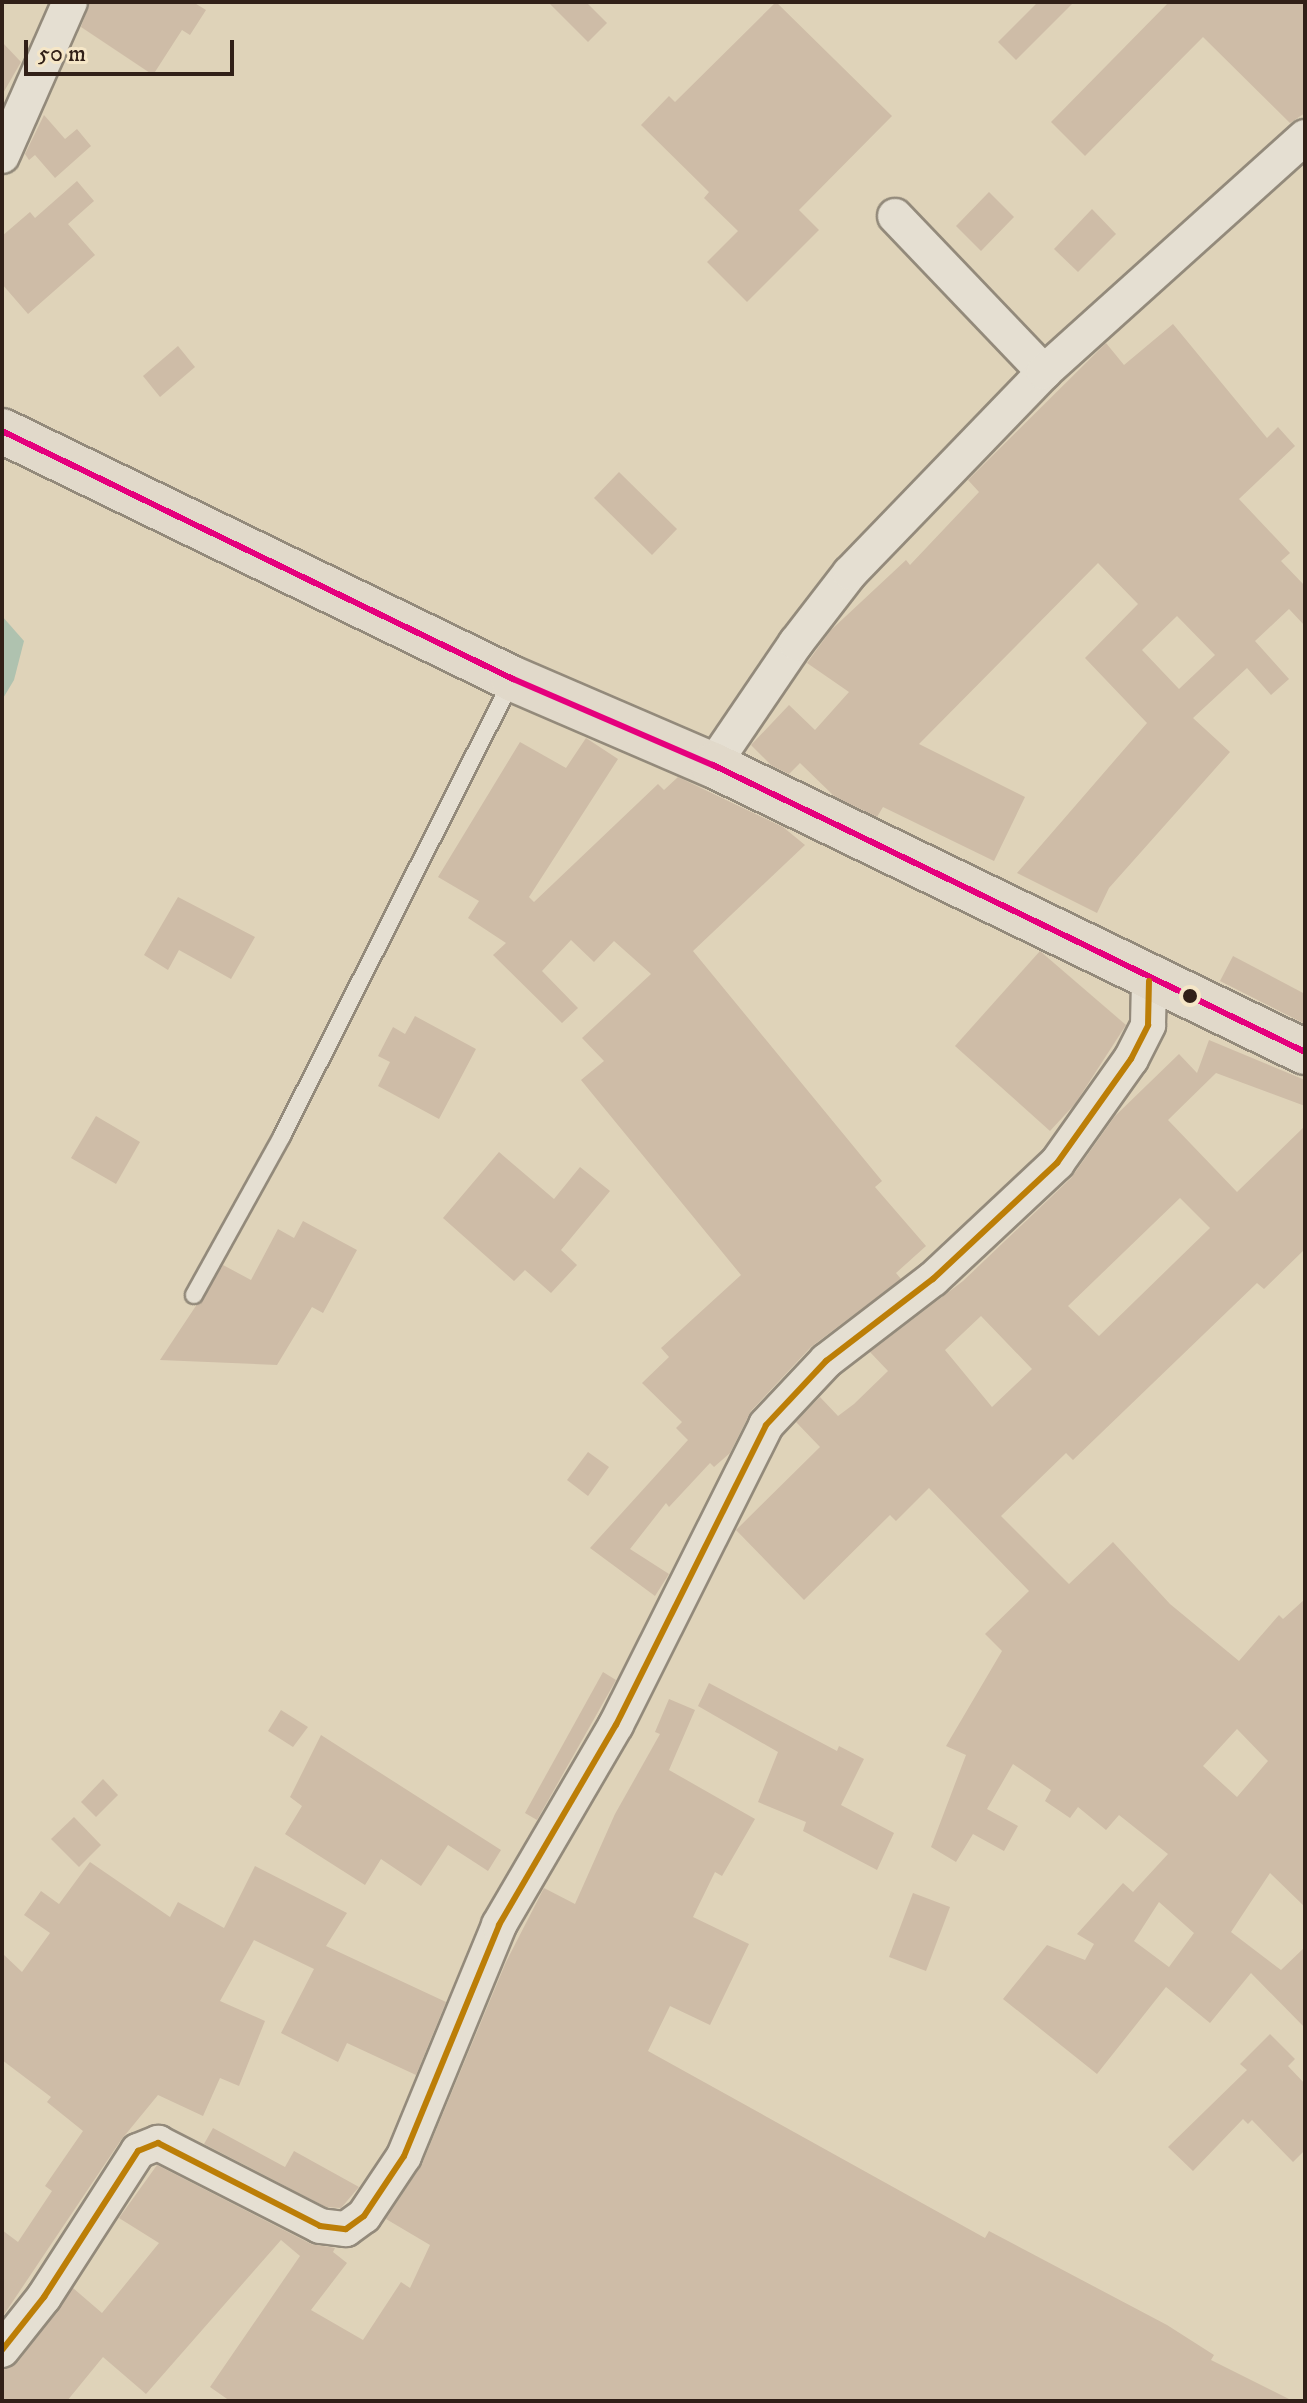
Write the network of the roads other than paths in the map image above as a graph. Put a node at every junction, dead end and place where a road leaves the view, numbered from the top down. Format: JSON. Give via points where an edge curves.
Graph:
{"nodes":[{"id":1,"x":70,"y":2,"type":"edge"},
{"id":2,"x":1305,"y":137,"type":"edge"},
{"id":3,"x":2,"y":156,"type":"edge"},
{"id":4,"x":895,"y":216,"type":"dead end"},
{"id":5,"x":1044,"y":372,"type":"junction"},
{"id":6,"x":2,"y":431,"type":"edge"},
{"id":7,"x":513,"y":679,"type":"junction"},
{"id":8,"x":713,"y":765,"type":"junction"},
{"id":9,"x":1149,"y":981,"type":"junction"},
{"id":10,"x":1305,"y":1052,"type":"edge"},
{"id":11,"x":194,"y":1295,"type":"dead end"},
{"id":12,"x":2,"y":2350,"type":"edge"}],
"edges":[{"from":1,"to":3,"type":"street"},
{"from":2,"to":5,"type":"street"},
{"from":4,"to":5,"type":"street"},
{"from":5,"to":8,"type":"street","via":[[850,573]]},
{"from":6,"to":7,"type":"highway"},
{"from":7,"to":8,"type":"highway"},
{"from":7,"to":11,"type":"lane","via":[[282,1136]]},
{"from":8,"to":9,"type":"highway"},
{"from":9,"to":10,"type":"highway"},
{"from":9,"to":12,"type":"street","via":[[1148,1025],[1131,1059],[1057,1163],[933,1279],[826,1361],[766,1425],[616,1725],[499,1925],[404,2156],[364,2216],[346,2229],[320,2226],[158,2143],[138,2151],[122,2171],[44,2297]]}]}
